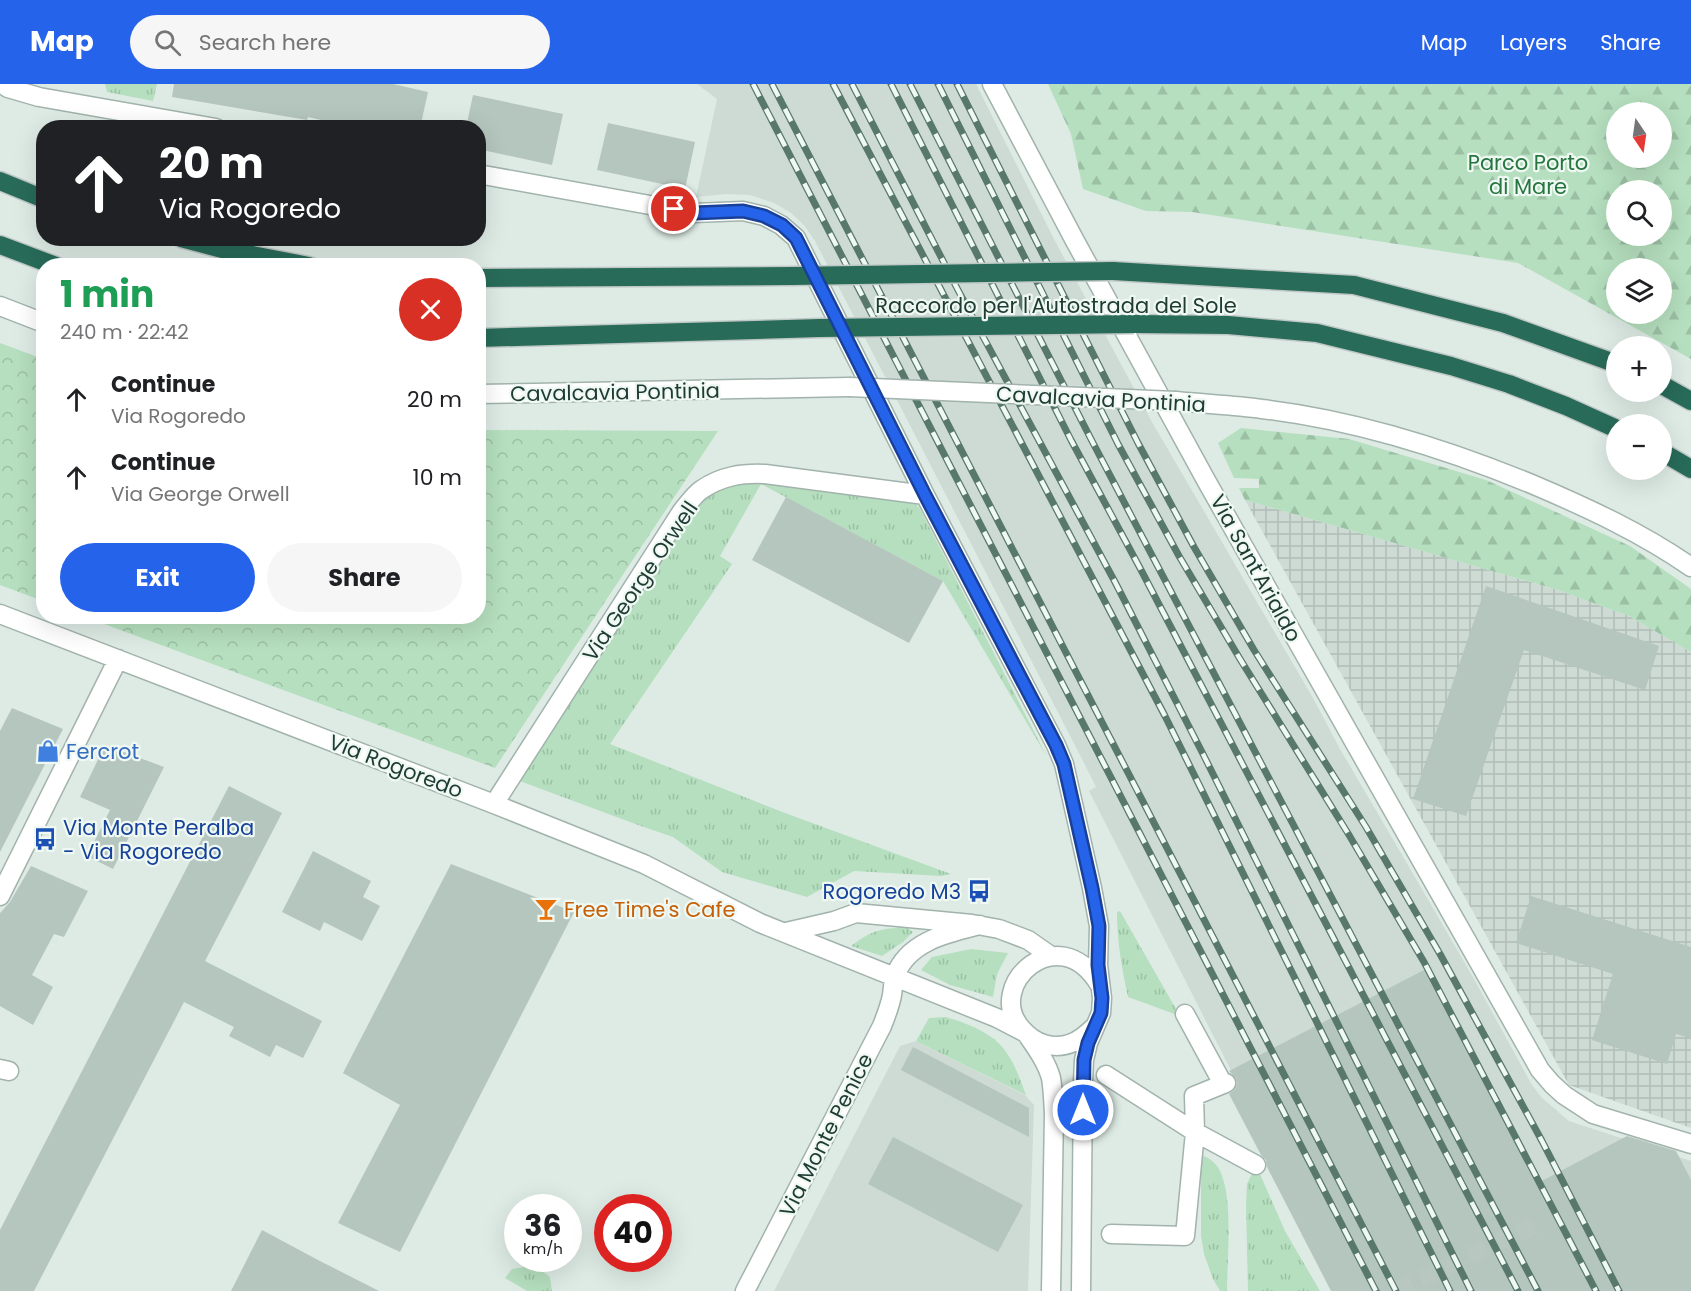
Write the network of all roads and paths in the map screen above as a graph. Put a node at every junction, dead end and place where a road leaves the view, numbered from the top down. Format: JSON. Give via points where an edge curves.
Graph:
{"nodes":[{"id":1,"x":2,"y":84,"type":"edge"},
{"id":2,"x":992,"y":84,"type":"edge"},
{"id":3,"x":172,"y":120,"type":"edge"},
{"id":4,"x":486,"y":175,"type":"edge"},
{"id":5,"x":0,"y":181,"type":"edge"},
{"id":6,"x":36,"y":196,"type":"edge"},
{"id":7,"x":0,"y":245,"type":"edge"},
{"id":8,"x":211,"y":246,"type":"edge"},
{"id":9,"x":36,"y":258,"type":"edge"},
{"id":10,"x":268,"y":258,"type":"edge"},
{"id":11,"x":486,"y":278,"type":"edge"},
{"id":12,"x":0,"y":306,"type":"edge"},
{"id":13,"x":36,"y":319,"type":"edge"},
{"id":14,"x":486,"y":338,"type":"edge"},
{"id":15,"x":1606,"y":360,"type":"edge"},
{"id":16,"x":1672,"y":391,"type":"edge"},
{"id":17,"x":486,"y":394,"type":"edge"},
{"id":18,"x":1691,"y":401,"type":"edge"},
{"id":19,"x":1606,"y":424,"type":"edge"},
{"id":20,"x":1672,"y":458,"type":"edge"},
{"id":21,"x":1691,"y":469,"type":"edge"},
{"id":22,"x":925,"y":495,"type":"junction"},
{"id":23,"x":1691,"y":567,"type":"edge"},
{"id":24,"x":0,"y":614,"type":"edge"},
{"id":25,"x":118,"y":659,"type":"junction"},
{"id":26,"x":495,"y":804,"type":"junction"},
{"id":27,"x":0,"y":896,"type":"edge"},
{"id":28,"x":980,"y":925,"type":"junction"},
{"id":29,"x":786,"y":932,"type":"junction"},
{"id":30,"x":1051,"y":956,"type":"junction"},
{"id":31,"x":895,"y":976,"type":"junction"},
{"id":32,"x":1100,"y":984,"type":"junction"},
{"id":33,"x":1185,"y":1014,"type":"dead end"},
{"id":34,"x":1095,"y":1026,"type":"junction"},
{"id":35,"x":1027,"y":1034,"type":"junction"},
{"id":36,"x":1106,"y":1076,"type":"dead end"},
{"id":37,"x":1195,"y":1132,"type":"junction"},
{"id":38,"x":1691,"y":1144,"type":"edge"},
{"id":39,"x":1256,"y":1165,"type":"dead end"},
{"id":40,"x":1111,"y":1234,"type":"dead end"},
{"id":41,"x":745,"y":1291,"type":"edge"},
{"id":42,"x":1051,"y":1291,"type":"edge"},
{"id":43,"x":1081,"y":1291,"type":"edge"}],
"edges":[{"from":1,"to":3,"type":"street","via":[[39,96]]},
{"from":2,"to":38,"type":"street","name":"Via Sant'Arialdo","via":[[1207,482],[1540,1070],[1564,1095],[1586,1110]]},
{"from":4,"to":22,"type":"street","via":[[694,213],[743,211],[782,225],[796,238]]},
{"from":5,"to":6,"type":"highway"},
{"from":7,"to":9,"type":"highway"},
{"from":8,"to":10,"type":"highway"},
{"from":11,"to":15,"type":"highway","name":"Raccordo per l'Autostrada del Sole","bridge":true,"via":[[1113,271],[1354,285],[1503,324]]},
{"from":12,"to":13,"type":"street"},
{"from":14,"to":19,"type":"highway","name":"Raccordo per l'Autostrada del Sole","bridge":true,"via":[[820,328],[1228,325],[1317,333],[1451,366]]},
{"from":16,"to":18,"type":"highway"},
{"from":17,"to":23,"type":"street","name":"Cavalcavia Pontinia","bridge":true,"via":[[849,387],[1263,409],[1368,429],[1483,464],[1614,521]]},
{"from":20,"to":21,"type":"highway"},
{"from":22,"to":26,"type":"street","name":"Via George Orwell","via":[[765,474],[722,479],[700,491],[682,511]]},
{"from":22,"to":32,"type":"street","via":[[1064,764],[1098,917]]},
{"from":24,"to":25,"type":"street","name":"Via Rogoredo"},
{"from":25,"to":26,"type":"street","name":"Via Rogoredo"},
{"from":25,"to":27,"type":"street"},
{"from":26,"to":29,"type":"street","name":"Via Rogoredo","via":[[644,864],[760,923]]},
{"from":28,"to":29,"type":"street","via":[[856,913]]},
{"from":28,"to":30,"type":"street","via":[[1028,940]]},
{"from":28,"to":31,"type":"street","via":[[924,943],[902,963]]},
{"from":29,"to":31,"type":"street","name":"Via Rogoredo"},
{"from":30,"to":32,"type":"street","via":[[1080,962]]},
{"from":30,"to":35,"type":"street","via":[[1037,960],[1016,981],[1012,1011]]},
{"from":31,"to":35,"type":"street","name":"Via Rogoredo"},
{"from":31,"to":41,"type":"street","name":"Via Monte Penice","via":[[882,1026]]},
{"from":32,"to":34,"type":"street","via":[[1101,1013]]},
{"from":33,"to":37,"type":"street","via":[[1224,1084],[1194,1096]]},
{"from":34,"to":35,"type":"street","via":[[1071,1044],[1056,1046]]},
{"from":34,"to":43,"type":"street","via":[[1084,1060]]},
{"from":35,"to":42,"type":"street","via":[[1046,1065],[1052,1088]]},
{"from":36,"to":37,"type":"street"},
{"from":37,"to":39,"type":"street"},
{"from":37,"to":40,"type":"street","via":[[1185,1236]]}]}
